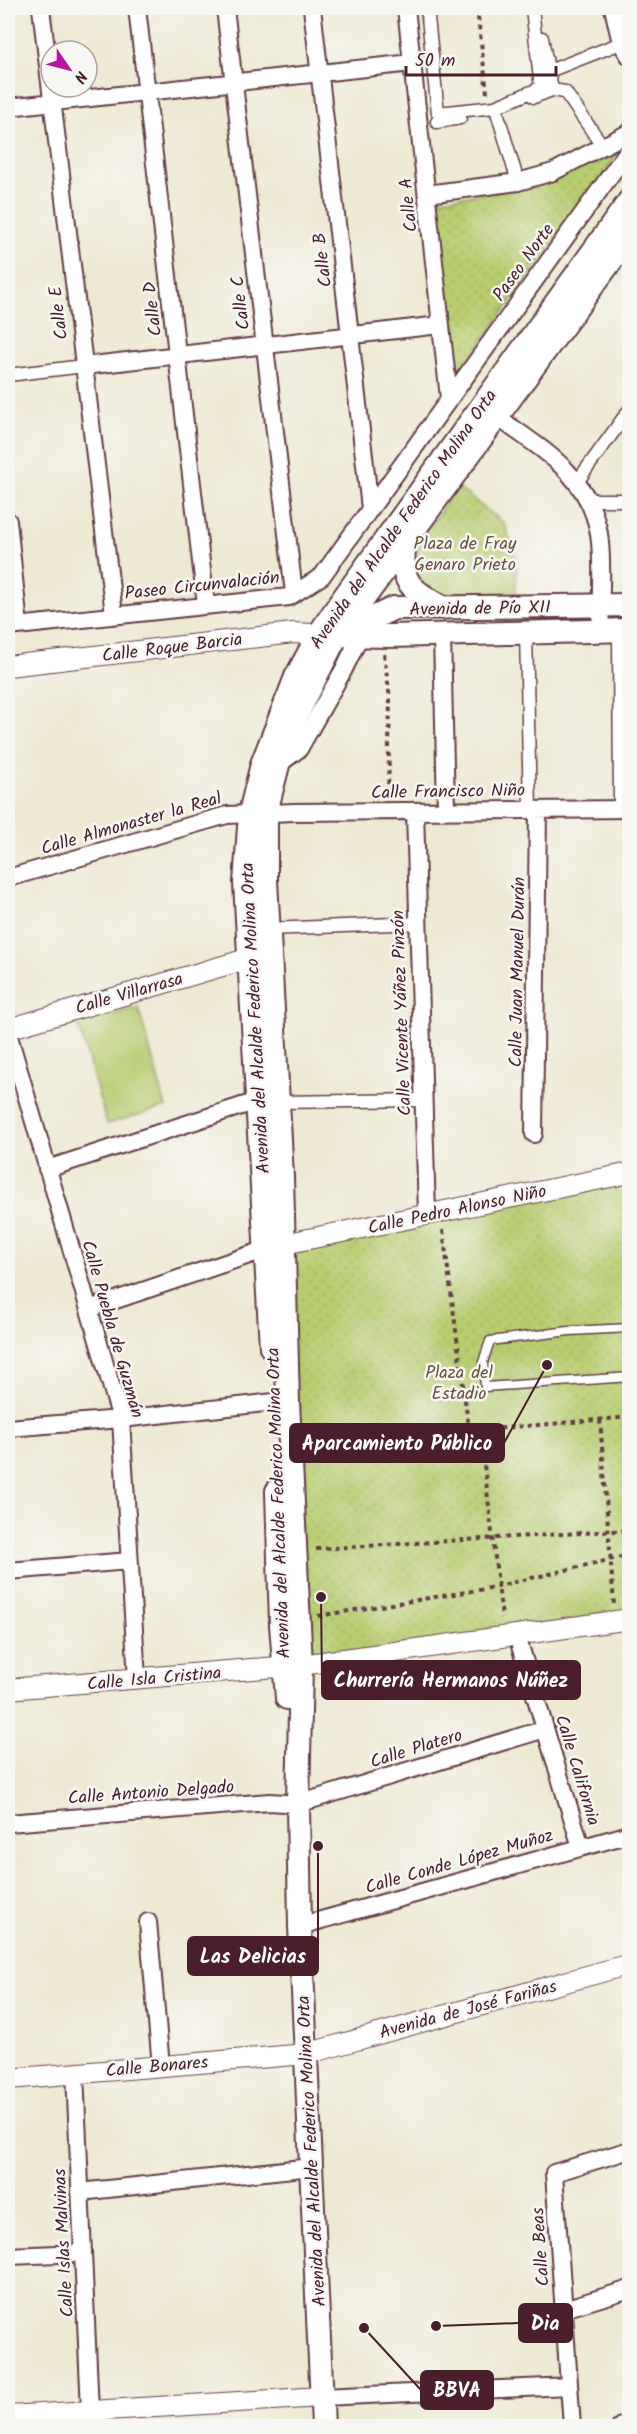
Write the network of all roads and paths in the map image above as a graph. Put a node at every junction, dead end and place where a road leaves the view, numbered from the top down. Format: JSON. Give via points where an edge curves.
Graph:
{"nodes":[{"id":1,"x":41,"y":8,"type":"edge"},
{"id":2,"x":137,"y":8,"type":"edge"},
{"id":3,"x":225,"y":8,"type":"edge"},
{"id":4,"x":312,"y":8,"type":"edge"},
{"id":5,"x":406,"y":8,"type":"edge"},
{"id":6,"x":428,"y":8,"type":"edge"},
{"id":7,"x":477,"y":8,"type":"edge"},
{"id":8,"x":532,"y":8,"type":"edge"},
{"id":9,"x":538,"y":8,"type":"edge"},
{"id":10,"x":613,"y":8,"type":"edge"},
{"id":11,"x":625,"y":50,"type":"edge"},
{"id":12,"x":412,"y":63,"type":"junction"},
{"id":13,"x":549,"y":72,"type":"junction"},
{"id":14,"x":320,"y":73,"type":"junction"},
{"id":15,"x":233,"y":82,"type":"junction"},
{"id":16,"x":552,"y":90,"type":"junction"},
{"id":17,"x":146,"y":92,"type":"junction"},
{"id":18,"x":53,"y":102,"type":"junction"},
{"id":19,"x":8,"y":107,"type":"edge"},
{"id":20,"x":493,"y":110,"type":"junction"},
{"id":21,"x":437,"y":122,"type":"dead end"},
{"id":22,"x":630,"y":132,"type":"edge"},
{"id":23,"x":602,"y":145,"type":"junction"},
{"id":24,"x":630,"y":148,"type":"edge"},
{"id":25,"x":518,"y":183,"type":"junction"},
{"id":26,"x":427,"y":194,"type":"junction"},
{"id":27,"x":630,"y":200,"type":"edge"},
{"id":28,"x":630,"y":236,"type":"edge"},
{"id":29,"x":440,"y":325,"type":"junction"},
{"id":30,"x":350,"y":335,"type":"junction"},
{"id":31,"x":265,"y":345,"type":"junction"},
{"id":32,"x":177,"y":355,"type":"junction"},
{"id":33,"x":84,"y":366,"type":"junction"},
{"id":34,"x":8,"y":375,"type":"edge"},
{"id":35,"x":449,"y":398,"type":"junction"},
{"id":36,"x":630,"y":409,"type":"edge"},
{"id":37,"x":496,"y":416,"type":"junction"},
{"id":38,"x":577,"y":482,"type":"junction"},
{"id":39,"x":588,"y":500,"type":"junction"},
{"id":40,"x":630,"y":500,"type":"edge"},
{"id":41,"x":370,"y":508,"type":"junction"},
{"id":42,"x":8,"y":521,"type":"edge"},
{"id":43,"x":405,"y":541,"type":"junction"},
{"id":44,"x":380,"y":575,"type":"junction"},
{"id":45,"x":294,"y":593,"type":"junction"},
{"id":46,"x":206,"y":605,"type":"junction"},
{"id":47,"x":630,"y":605,"type":"edge"},
{"id":48,"x":599,"y":606,"type":"junction"},
{"id":49,"x":445,"y":609,"type":"junction"},
{"id":50,"x":114,"y":614,"type":"junction"},
{"id":51,"x":13,"y":626,"type":"edge"},
{"id":52,"x":364,"y":628,"type":"junction"},
{"id":53,"x":617,"y":630,"type":"edge"},
{"id":54,"x":526,"y":632,"type":"junction"},
{"id":55,"x":328,"y":634,"type":"junction"},
{"id":56,"x":442,"y":634,"type":"junction"},
{"id":57,"x":383,"y":647,"type":"dead end"},
{"id":58,"x":8,"y":666,"type":"edge"},
{"id":59,"x":278,"y":765,"type":"junction"},
{"id":60,"x":388,"y":800,"type":"dead end"},
{"id":61,"x":625,"y":809,"type":"edge"},
{"id":62,"x":446,"y":810,"type":"junction"},
{"id":63,"x":534,"y":810,"type":"junction"},
{"id":64,"x":415,"y":811,"type":"junction"},
{"id":65,"x":258,"y":813,"type":"junction"},
{"id":66,"x":8,"y":878,"type":"edge"},
{"id":67,"x":418,"y":923,"type":"junction"},
{"id":68,"x":268,"y":930,"type":"junction"},
{"id":69,"x":250,"y":958,"type":"junction"},
{"id":70,"x":8,"y":1030,"type":"edge"},
{"id":71,"x":423,"y":1100,"type":"junction"},
{"id":72,"x":267,"y":1102,"type":"junction"},
{"id":73,"x":534,"y":1134,"type":"dead end"},
{"id":74,"x":48,"y":1169,"type":"junction"},
{"id":75,"x":630,"y":1173,"type":"edge"},
{"id":76,"x":427,"y":1215,"type":"junction"},
{"id":77,"x":443,"y":1230,"type":"dead end"},
{"id":78,"x":275,"y":1246,"type":"junction"},
{"id":79,"x":89,"y":1309,"type":"junction"},
{"id":80,"x":630,"y":1328,"type":"edge"},
{"id":81,"x":630,"y":1377,"type":"edge"},
{"id":82,"x":274,"y":1402,"type":"junction"},
{"id":83,"x":630,"y":1417,"type":"edge"},
{"id":84,"x":121,"y":1419,"type":"junction"},
{"id":85,"x":600,"y":1419,"type":"junction"},
{"id":86,"x":8,"y":1428,"type":"edge"},
{"id":87,"x":480,"y":1430,"type":"junction"},
{"id":88,"x":469,"y":1431,"type":"junction"},
{"id":89,"x":312,"y":1436,"type":"dead end"},
{"id":90,"x":630,"y":1530,"type":"edge"},
{"id":91,"x":609,"y":1531,"type":"junction"},
{"id":92,"x":493,"y":1538,"type":"junction"},
{"id":93,"x":315,"y":1549,"type":"dead end"},
{"id":94,"x":630,"y":1555,"type":"edge"},
{"id":95,"x":611,"y":1560,"type":"junction"},
{"id":96,"x":129,"y":1561,"type":"junction"},
{"id":97,"x":8,"y":1571,"type":"edge"},
{"id":98,"x":498,"y":1586,"type":"junction"},
{"id":99,"x":614,"y":1604,"type":"dead end"},
{"id":100,"x":318,"y":1617,"type":"dead end"},
{"id":101,"x":630,"y":1618,"type":"edge"},
{"id":102,"x":502,"y":1619,"type":"dead end"},
{"id":103,"x":517,"y":1636,"type":"junction"},
{"id":104,"x":293,"y":1666,"type":"junction"},
{"id":105,"x":137,"y":1679,"type":"junction"},
{"id":106,"x":8,"y":1689,"type":"edge"},
{"id":107,"x":545,"y":1729,"type":"junction"},
{"id":108,"x":298,"y":1804,"type":"junction"},
{"id":109,"x":8,"y":1823,"type":"edge"},
{"id":110,"x":630,"y":1834,"type":"edge"},
{"id":111,"x":581,"y":1847,"type":"junction"},
{"id":112,"x":147,"y":1922,"type":"dead end"},
{"id":113,"x":300,"y":1926,"type":"junction"},
{"id":114,"x":630,"y":1964,"type":"edge"},
{"id":115,"x":306,"y":2054,"type":"junction"},
{"id":116,"x":161,"y":2066,"type":"junction"},
{"id":117,"x":75,"y":2073,"type":"junction"},
{"id":118,"x":8,"y":2079,"type":"edge"},
{"id":119,"x":630,"y":2150,"type":"edge"},
{"id":120,"x":311,"y":2167,"type":"junction"},
{"id":121,"x":80,"y":2192,"type":"junction"},
{"id":122,"x":83,"y":2253,"type":"junction"},
{"id":123,"x":8,"y":2256,"type":"edge"},
{"id":124,"x":630,"y":2289,"type":"edge"},
{"id":125,"x":564,"y":2309,"type":"junction"},
{"id":126,"x":569,"y":2386,"type":"junction"},
{"id":127,"x":322,"y":2397,"type":"junction"},
{"id":128,"x":90,"y":2410,"type":"junction"},
{"id":129,"x":8,"y":2416,"type":"edge"},
{"id":130,"x":630,"y":2424,"type":"edge"},
{"id":131,"x":324,"y":2427,"type":"edge"},
{"id":132,"x":572,"y":2427,"type":"edge"},
{"id":133,"x":621,"y":2427,"type":"edge"}],
"edges":[{"from":1,"to":18,"type":"street","name":"Calle E"},
{"from":2,"to":17,"type":"street","name":"Calle D"},
{"from":3,"to":15,"type":"street","name":"Calle C"},
{"from":4,"to":14,"type":"street","name":"Calle B"},
{"from":5,"to":12,"type":"street","name":"Calle A"},
{"from":6,"to":20,"type":"street","via":[[438,113]]},
{"from":7,"to":20,"type":"path"},
{"from":8,"to":20,"type":"street","via":[[541,88]]},
{"from":9,"to":13,"type":"street"},
{"from":10,"to":11,"type":"street"},
{"from":11,"to":13,"type":"street"},
{"from":12,"to":14,"type":"street"},
{"from":12,"to":26,"type":"street","name":"Calle A"},
{"from":13,"to":16,"type":"street"},
{"from":14,"to":15,"type":"street"},
{"from":14,"to":30,"type":"street","name":"Calle B"},
{"from":15,"to":17,"type":"street"},
{"from":15,"to":31,"type":"street","name":"Calle C"},
{"from":16,"to":20,"type":"street"},
{"from":16,"to":23,"type":"street","via":[[565,92]]},
{"from":17,"to":18,"type":"street"},
{"from":17,"to":32,"type":"street","name":"Calle D"},
{"from":18,"to":19,"type":"street"},
{"from":18,"to":33,"type":"street","name":"Calle E"},
{"from":20,"to":21,"type":"street"},
{"from":20,"to":25,"type":"street"},
{"from":22,"to":23,"type":"street"},
{"from":23,"to":25,"type":"street","via":[[553,172]]},
{"from":24,"to":35,"type":"street","name":"Paseo Norte"},
{"from":25,"to":26,"type":"street"},
{"from":26,"to":29,"type":"street","name":"Calle A"},
{"from":27,"to":55,"type":"main road","name":"Avenida del Alcalde Federico Molina Orta","via":[[348,590]]},
{"from":28,"to":37,"type":"main road","name":"Avenida del Alcalde Federico Molina Orta"},
{"from":29,"to":30,"type":"street"},
{"from":29,"to":35,"type":"street","name":"Calle A"},
{"from":30,"to":31,"type":"street"},
{"from":30,"to":41,"type":"street","name":"Calle B"},
{"from":31,"to":32,"type":"street"},
{"from":31,"to":45,"type":"street","name":"Calle C"},
{"from":32,"to":33,"type":"street"},
{"from":32,"to":46,"type":"street","name":"Calle D"},
{"from":33,"to":34,"type":"street"},
{"from":33,"to":50,"type":"street","name":"Calle E"},
{"from":35,"to":41,"type":"street","name":"Paseo Circunvalación"},
{"from":36,"to":38,"type":"street"},
{"from":37,"to":38,"type":"street"},
{"from":37,"to":43,"type":"main road","name":"Avenida del Alcalde Federico Molina Orta"},
{"from":38,"to":39,"type":"street"},
{"from":39,"to":40,"type":"street"},
{"from":39,"to":48,"type":"street","via":[[599,533]]},
{"from":41,"to":45,"type":"street","name":"Paseo Circunvalación","via":[[322,576]]},
{"from":42,"to":51,"type":"street"},
{"from":43,"to":44,"type":"main road","name":"Avenida del Alcalde Federico Molina Orta"},
{"from":43,"to":49,"type":"main road","via":[[402,561],[406,580],[421,595]]},
{"from":44,"to":52,"type":"street"},
{"from":44,"to":55,"type":"main road","name":"Avenida del Alcalde Federico Molina Orta"},
{"from":45,"to":46,"type":"street","name":"Paseo Circunvalación","via":[[289,597]]},
{"from":46,"to":50,"type":"street","name":"Paseo Circunvalación"},
{"from":47,"to":48,"type":"main road","name":"Avenida de Pío XII"},
{"from":48,"to":49,"type":"main road","name":"Avenida de Pío XII"},
{"from":48,"to":53,"type":"street"},
{"from":49,"to":52,"type":"main road","name":"Avenida de Pío XII","via":[[394,608]]},
{"from":50,"to":51,"type":"street","name":"Paseo Circunvalación"},
{"from":52,"to":55,"type":"main road"},
{"from":52,"to":56,"type":"main road","name":"Avenida de Pío XII"},
{"from":52,"to":59,"type":"street","via":[[299,749]]},
{"from":53,"to":54,"type":"main road","name":"Avenida de Pío XII"},
{"from":53,"to":61,"type":"street"},
{"from":54,"to":56,"type":"main road","name":"Avenida de Pío XII"},
{"from":54,"to":63,"type":"street"},
{"from":55,"to":58,"type":"street","name":"Calle Roque Barcia","via":[[293,633]]},
{"from":55,"to":59,"type":"main road","name":"Avenida del Alcalde Federico Molina Orta"},
{"from":55,"to":65,"type":"main road","name":"Avenida del Alcalde Federico Molina Orta","via":[[297,676],[262,764]]},
{"from":56,"to":62,"type":"street"},
{"from":57,"to":60,"type":"path","via":[[390,698]]},
{"from":59,"to":65,"type":"main road","name":"Avenida del Alcalde Federico Molina Orta"},
{"from":61,"to":63,"type":"street","name":"Calle Francisco Niño"},
{"from":62,"to":63,"type":"street","name":"Calle Francisco Niño"},
{"from":62,"to":64,"type":"street","name":"Calle Francisco Niño"},
{"from":63,"to":73,"type":"street","name":"Calle Juan Manuel Durán"},
{"from":64,"to":65,"type":"street","name":"Calle Francisco Niño"},
{"from":64,"to":67,"type":"street","name":"Calle Vicente Yáñez Pinzón"},
{"from":65,"to":66,"type":"street","name":"Calle Almonaster la Real","via":[[227,814]]},
{"from":65,"to":68,"type":"main road","name":"Avenida del Alcalde Federico Molina Orta"},
{"from":65,"to":69,"type":"main road","name":"Avenida del Alcalde Federico Molina Orta","via":[[245,883]]},
{"from":67,"to":68,"type":"street"},
{"from":67,"to":71,"type":"street","name":"Calle Vicente Yáñez Pinzón"},
{"from":68,"to":72,"type":"main road","name":"Avenida del Alcalde Federico Molina Orta"},
{"from":69,"to":70,"type":"street","name":"Calle Villarrasa"},
{"from":69,"to":72,"type":"main road","name":"Avenida del Alcalde Federico Molina Orta"},
{"from":70,"to":74,"type":"street","name":"Calle Puebla de Guzmán"},
{"from":71,"to":72,"type":"street"},
{"from":71,"to":76,"type":"street","name":"Calle Vicente Yáñez Pinzón"},
{"from":72,"to":74,"type":"street"},
{"from":72,"to":78,"type":"main road","name":"Avenida del Alcalde Federico Molina Orta"},
{"from":74,"to":79,"type":"street","name":"Calle Puebla de Guzmán"},
{"from":75,"to":76,"type":"street","name":"Calle Pedro Alonso Niño"},
{"from":76,"to":78,"type":"street","name":"Calle Pedro Alonso Niño"},
{"from":77,"to":88,"type":"path"},
{"from":78,"to":79,"type":"street"},
{"from":78,"to":82,"type":"main road","name":"Avenida del Alcalde Federico Molina Orta"},
{"from":78,"to":104,"type":"main road","name":"Avenida del Alcalde Federico Molina Orta","via":[[289,1414]]},
{"from":79,"to":84,"type":"street","name":"Calle Puebla de Guzmán"},
{"from":80,"to":81,"type":"lane","via":[[490,1341],[483,1362],[485,1387]]},
{"from":82,"to":84,"type":"street"},
{"from":82,"to":104,"type":"main road","name":"Avenida del Alcalde Federico Molina Orta","via":[[281,1625]]},
{"from":83,"to":85,"type":"path"},
{"from":84,"to":86,"type":"street"},
{"from":84,"to":96,"type":"street","name":"Calle Puebla de Guzmán"},
{"from":85,"to":87,"type":"path"},
{"from":85,"to":91,"type":"path"},
{"from":87,"to":88,"type":"path"},
{"from":87,"to":92,"type":"path"},
{"from":88,"to":89,"type":"path"},
{"from":90,"to":91,"type":"path"},
{"from":91,"to":92,"type":"path"},
{"from":91,"to":95,"type":"path"},
{"from":92,"to":93,"type":"path"},
{"from":92,"to":98,"type":"path"},
{"from":94,"to":95,"type":"path"},
{"from":95,"to":98,"type":"path"},
{"from":95,"to":99,"type":"path"},
{"from":96,"to":97,"type":"street"},
{"from":96,"to":105,"type":"street","name":"Calle Puebla de Guzmán"},
{"from":98,"to":100,"type":"path"},
{"from":98,"to":102,"type":"path"},
{"from":101,"to":103,"type":"street","name":"Calle Isla Cristina"},
{"from":103,"to":104,"type":"street","name":"Calle Isla Cristina"},
{"from":103,"to":107,"type":"street","name":"Calle California"},
{"from":104,"to":105,"type":"street","name":"Calle Isla Cristina"},
{"from":104,"to":108,"type":"main road","name":"Avenida del Alcalde Federico Molina Orta"},
{"from":105,"to":106,"type":"street","name":"Calle Isla Cristina"},
{"from":107,"to":108,"type":"street","name":"Calle Platero"},
{"from":107,"to":111,"type":"street","name":"Calle California"},
{"from":108,"to":109,"type":"street","name":"Calle Antonio Delgado","via":[[270,1802]]},
{"from":108,"to":113,"type":"main road","name":"Avenida del Alcalde Federico Molina Orta"},
{"from":110,"to":111,"type":"street","name":"Calle Conde López Muñoz"},
{"from":111,"to":113,"type":"street","name":"Calle Conde López Muñoz"},
{"from":112,"to":116,"type":"street"},
{"from":113,"to":115,"type":"main road","name":"Avenida del Alcalde Federico Molina Orta"},
{"from":114,"to":115,"type":"street","name":"Avenida de José Fariñas"},
{"from":115,"to":116,"type":"street","name":"Calle Bonares"},
{"from":115,"to":120,"type":"main road","name":"Avenida del Alcalde Federico Molina Orta"},
{"from":116,"to":117,"type":"street","name":"Calle Bonares"},
{"from":117,"to":118,"type":"street","name":"Calle Bonares"},
{"from":117,"to":121,"type":"street","name":"Calle Islas Malvinas"},
{"from":119,"to":125,"type":"street","name":"Calle Beas","via":[[554,2172]]},
{"from":120,"to":121,"type":"street"},
{"from":120,"to":127,"type":"main road","name":"Avenida del Alcalde Federico Molina Orta"},
{"from":121,"to":122,"type":"street","name":"Calle Islas Malvinas"},
{"from":122,"to":123,"type":"street"},
{"from":122,"to":128,"type":"street","name":"Calle Islas Malvinas"},
{"from":124,"to":125,"type":"street"},
{"from":125,"to":126,"type":"street","name":"Calle Beas"},
{"from":126,"to":127,"type":"street"},
{"from":126,"to":132,"type":"street","name":"Calle Beas"},
{"from":127,"to":128,"type":"street"},
{"from":127,"to":131,"type":"main road","name":"Avenida del Alcalde Federico Molina Orta"},
{"from":128,"to":129,"type":"street"},
{"from":130,"to":133,"type":"street"}]}
